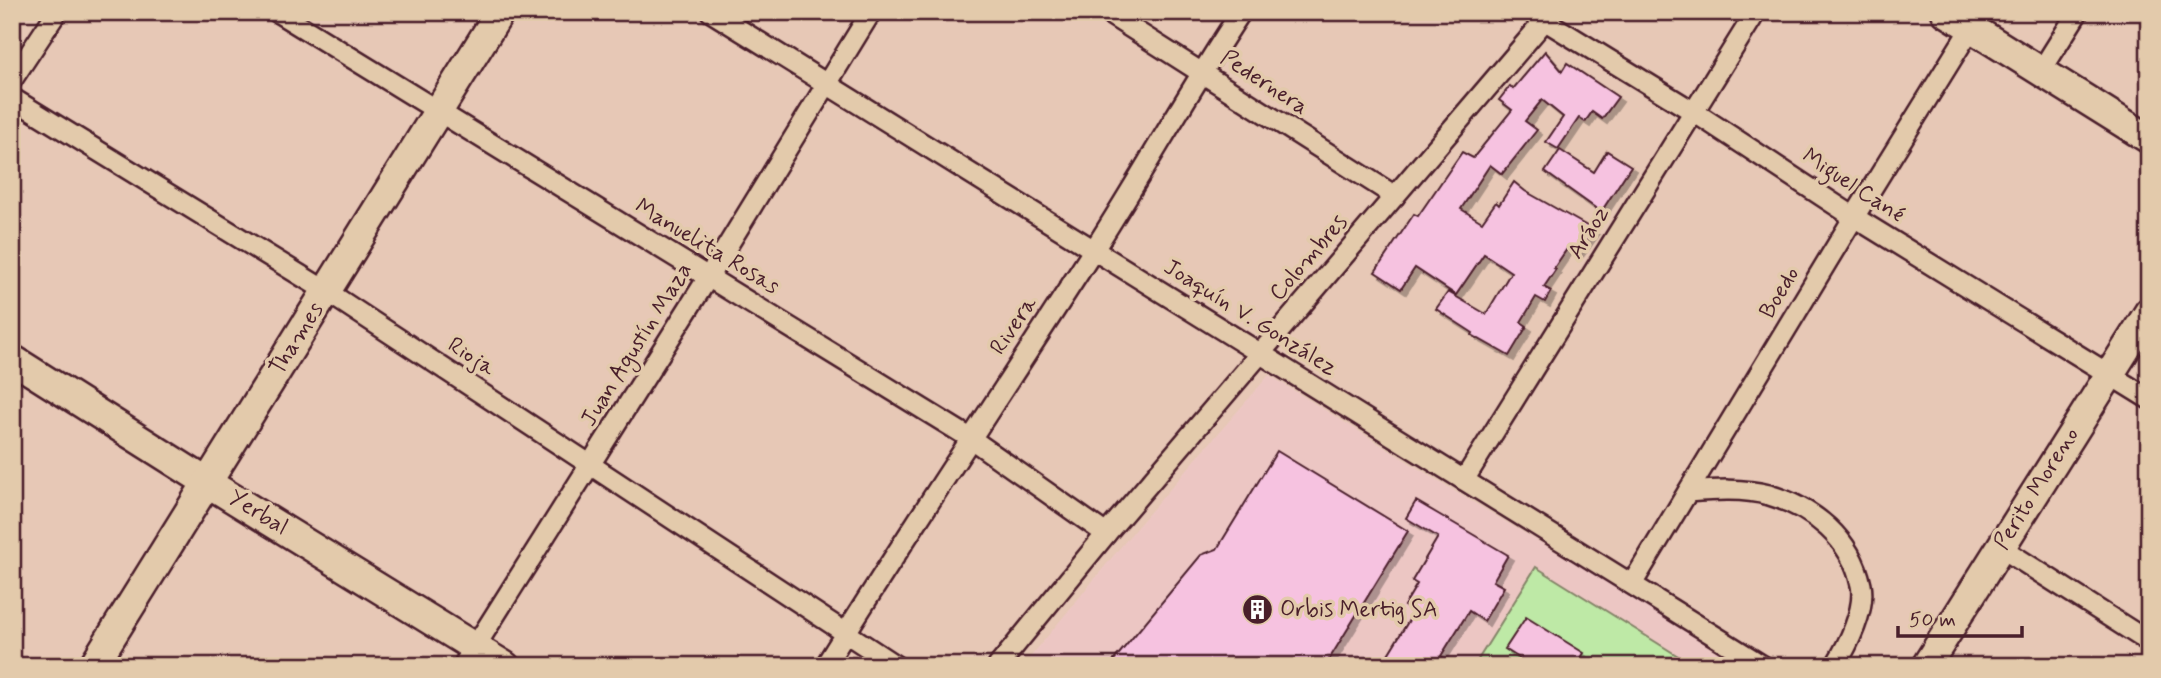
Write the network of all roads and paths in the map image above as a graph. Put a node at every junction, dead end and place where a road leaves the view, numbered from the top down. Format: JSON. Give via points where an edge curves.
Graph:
{"nodes":[{"id":1,"x":57,"y":12,"type":"edge"},
{"id":2,"x":277,"y":12,"type":"edge"},
{"id":3,"x":500,"y":12,"type":"edge"},
{"id":4,"x":711,"y":12,"type":"edge"},
{"id":5,"x":871,"y":12,"type":"edge"},
{"id":6,"x":1106,"y":12,"type":"edge"},
{"id":7,"x":1241,"y":12,"type":"edge"},
{"id":8,"x":1756,"y":12,"type":"edge"},
{"id":9,"x":1947,"y":12,"type":"edge"},
{"id":10,"x":2078,"y":12,"type":"edge"},
{"id":11,"x":1543,"y":15,"type":"edge"},
{"id":12,"x":1972,"y":28,"type":"junction"},
{"id":13,"x":2041,"y":71,"type":"junction"},
{"id":14,"x":1201,"y":72,"type":"junction"},
{"id":15,"x":12,"y":80,"type":"edge"},
{"id":16,"x":826,"y":83,"type":"junction"},
{"id":17,"x":12,"y":98,"type":"edge"},
{"id":18,"x":438,"y":112,"type":"junction"},
{"id":19,"x":1694,"y":112,"type":"junction"},
{"id":20,"x":2149,"y":139,"type":"edge"},
{"id":21,"x":1395,"y":196,"type":"junction"},
{"id":22,"x":1854,"y":217,"type":"junction"},
{"id":23,"x":1094,"y":250,"type":"junction"},
{"id":24,"x":709,"y":276,"type":"junction"},
{"id":25,"x":326,"y":291,"type":"junction"},
{"id":26,"x":2149,"y":312,"type":"edge"},
{"id":27,"x":1260,"y":353,"type":"junction"},
{"id":28,"x":12,"y":359,"type":"edge"},
{"id":29,"x":2109,"y":375,"type":"junction"},
{"id":30,"x":2149,"y":399,"type":"edge"},
{"id":31,"x":970,"y":438,"type":"junction"},
{"id":32,"x":590,"y":465,"type":"junction"},
{"id":33,"x":1464,"y":480,"type":"junction"},
{"id":34,"x":208,"y":483,"type":"junction"},
{"id":35,"x":1688,"y":492,"type":"junction"},
{"id":36,"x":1106,"y":534,"type":"junction"},
{"id":37,"x":2000,"y":547,"type":"junction"},
{"id":38,"x":1632,"y":584,"type":"junction"},
{"id":39,"x":846,"y":633,"type":"junction"},
{"id":40,"x":2149,"y":642,"type":"edge"},
{"id":41,"x":469,"y":656,"type":"edge"},
{"id":42,"x":93,"y":666,"type":"edge"},
{"id":43,"x":505,"y":666,"type":"edge"},
{"id":44,"x":825,"y":666,"type":"edge"},
{"id":45,"x":896,"y":666,"type":"edge"},
{"id":46,"x":998,"y":666,"type":"edge"},
{"id":47,"x":1763,"y":666,"type":"edge"},
{"id":48,"x":1835,"y":666,"type":"edge"},
{"id":49,"x":1926,"y":666,"type":"edge"}],
"edges":[{"from":1,"to":15,"type":"street"},
{"from":2,"to":18,"type":"street","name":"Manuelita Rosas"},
{"from":3,"to":18,"type":"street","name":"Thames"},
{"from":4,"to":16,"type":"street","name":"Joaquín V. González"},
{"from":5,"to":16,"type":"street","name":"Juan Agustín Maza"},
{"from":6,"to":14,"type":"street","name":"Pedernera"},
{"from":7,"to":14,"type":"street","name":"Rivera"},
{"from":8,"to":19,"type":"street","name":"Aráoz"},
{"from":9,"to":12,"type":"street"},
{"from":10,"to":13,"type":"street"},
{"from":11,"to":19,"type":"street","name":"Miguel Cané"},
{"from":11,"to":21,"type":"street","name":"Colombres"},
{"from":12,"to":13,"type":"street"},
{"from":12,"to":22,"type":"street","name":"Boedo"},
{"from":13,"to":20,"type":"street"},
{"from":14,"to":21,"type":"street","name":"Pedernera"},
{"from":14,"to":23,"type":"street","name":"Rivera"},
{"from":16,"to":23,"type":"street","name":"Joaquín V. González"},
{"from":16,"to":24,"type":"street","name":"Juan Agustín Maza"},
{"from":17,"to":25,"type":"street","name":"Rioja"},
{"from":18,"to":24,"type":"street","name":"Manuelita Rosas"},
{"from":18,"to":25,"type":"street","name":"Thames"},
{"from":19,"to":22,"type":"street","name":"Miguel Cané"},
{"from":19,"to":33,"type":"street","name":"Aráoz"},
{"from":21,"to":27,"type":"street","name":"Colombres"},
{"from":22,"to":29,"type":"street","name":"Miguel Cané"},
{"from":22,"to":35,"type":"street","name":"Boedo"},
{"from":23,"to":27,"type":"street","name":"Joaquín V. González"},
{"from":23,"to":31,"type":"street","name":"Rivera"},
{"from":24,"to":31,"type":"street","name":"Manuelita Rosas"},
{"from":24,"to":32,"type":"street","name":"Juan Agustín Maza"},
{"from":25,"to":32,"type":"street","name":"Rioja"},
{"from":25,"to":34,"type":"street","name":"Thames"},
{"from":26,"to":29,"type":"street","name":"Perito Moreno"},
{"from":27,"to":33,"type":"street","name":"Joaquín V. González"},
{"from":27,"to":36,"type":"street","name":"Colombres"},
{"from":28,"to":34,"type":"street","name":"Yerbal"},
{"from":29,"to":30,"type":"street","name":"Miguel Cané"},
{"from":29,"to":37,"type":"street","name":"Perito Moreno"},
{"from":31,"to":36,"type":"street","name":"Manuelita Rosas"},
{"from":31,"to":39,"type":"street","name":"Rivera"},
{"from":32,"to":39,"type":"street","name":"Rioja"},
{"from":32,"to":41,"type":"street","name":"Juan Agustín Maza"},
{"from":33,"to":38,"type":"street","name":"Joaquín V. González"},
{"from":34,"to":41,"type":"street","name":"Yerbal"},
{"from":34,"to":42,"type":"street","name":"Thames"},
{"from":35,"to":38,"type":"street","name":"Boedo"},
{"from":35,"to":48,"type":"street","via":[[1725,489],[1768,495],[1805,509],[1832,529],[1850,555],[1862,586],[1858,619]]},
{"from":36,"to":46,"type":"street","name":"Colombres"},
{"from":37,"to":40,"type":"street"},
{"from":37,"to":49,"type":"street","name":"Perito Moreno"},
{"from":38,"to":47,"type":"street","name":"Joaquín V. González"},
{"from":39,"to":44,"type":"street","name":"Rivera"},
{"from":39,"to":45,"type":"street","name":"Rioja"},
{"from":41,"to":43,"type":"street","name":"Yerbal"}]}
